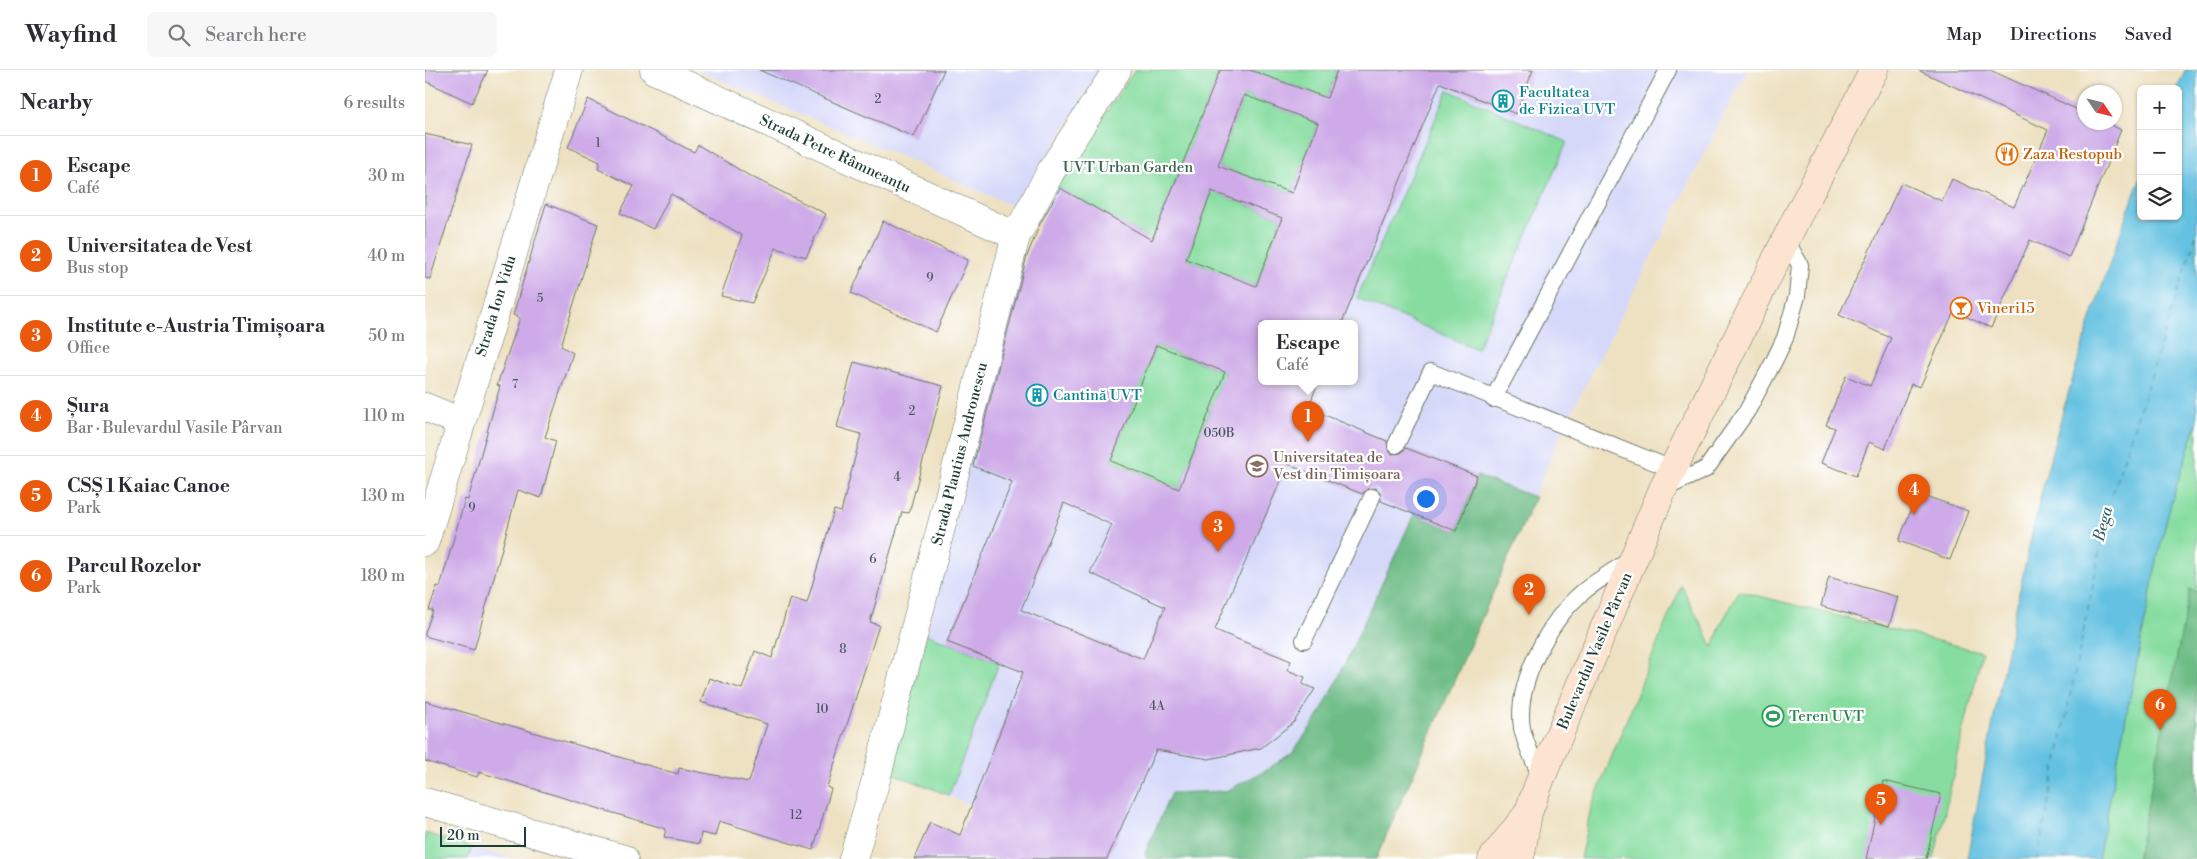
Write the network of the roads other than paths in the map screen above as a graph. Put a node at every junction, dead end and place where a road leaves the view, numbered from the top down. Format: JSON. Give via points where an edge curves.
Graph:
{"nodes":[{"id":1,"x":569,"y":70,"type":"edge"},
{"id":2,"x":654,"y":70,"type":"edge"},
{"id":3,"x":1117,"y":70,"type":"edge"},
{"id":4,"x":1668,"y":70,"type":"edge"},
{"id":5,"x":1875,"y":70,"type":"edge"},
{"id":6,"x":1016,"y":236,"type":"junction"},
{"id":7,"x":1786,"y":240,"type":"junction"},
{"id":8,"x":1493,"y":399,"type":"junction"},
{"id":9,"x":425,"y":408,"type":"edge"},
{"id":10,"x":461,"y":422,"type":"junction"},
{"id":11,"x":1397,"y":445,"type":"dead end"},
{"id":12,"x":1667,"y":479,"type":"junction"},
{"id":13,"x":1372,"y":498,"type":"dead end"},
{"id":14,"x":425,"y":542,"type":"edge"},
{"id":15,"x":1635,"y":556,"type":"junction"},
{"id":16,"x":1305,"y":640,"type":"dead end"},
{"id":17,"x":1541,"y":778,"type":"junction"},
{"id":18,"x":425,"y":802,"type":"edge"},
{"id":19,"x":1528,"y":813,"type":"junction"},
{"id":20,"x":624,"y":859,"type":"edge"},
{"id":21,"x":853,"y":859,"type":"edge"},
{"id":22,"x":1492,"y":859,"type":"edge"},
{"id":23,"x":1509,"y":859,"type":"edge"},
{"id":24,"x":1520,"y":859,"type":"edge"}],
"edges":[{"from":1,"to":10,"type":"street","name":"Strada Ion Vidu"},
{"from":2,"to":6,"type":"street","name":"Strada Petre Râmneanțu"},
{"from":3,"to":6,"type":"street","name":"Strada Plautius Andronescu","via":[[1051,171]]},
{"from":4,"to":8,"type":"lane"},
{"from":5,"to":7,"type":"main road","name":"Bulevardul Vasile Pârvan"},
{"from":6,"to":21,"type":"street","name":"Strada Plautius Andronescu"},
{"from":7,"to":12,"type":"main road","name":"Bulevardul Vasile Pârvan"},
{"from":7,"to":12,"type":"lane","via":[[1799,265],[1797,296],[1785,338],[1774,361],[1747,411],[1706,469]]},
{"from":8,"to":11,"type":"lane","via":[[1431,372]]},
{"from":8,"to":12,"type":"lane"},
{"from":9,"to":10,"type":"street"},
{"from":10,"to":14,"type":"street","name":"Strada Ion Vidu"},
{"from":12,"to":15,"type":"main road","name":"Bulevardul Vasile Pârvan"},
{"from":13,"to":16,"type":"lane"},
{"from":15,"to":17,"type":"main road","name":"Bulevardul Vasile Pârvan"},
{"from":15,"to":17,"type":"lane","via":[[1584,591],[1569,606],[1547,633],[1532,667],[1521,701],[1522,729]]},
{"from":17,"to":19,"type":"main road","name":"Bulevardul Vasile Pârvan"},
{"from":18,"to":20,"type":"street"},
{"from":19,"to":22,"type":"main road","name":"Bulevardul Vasile Pârvan"},
{"from":19,"to":23,"type":"main road"},
{"from":19,"to":24,"type":"main road","name":"Bulevardul Vasile Pârvan"}]}
